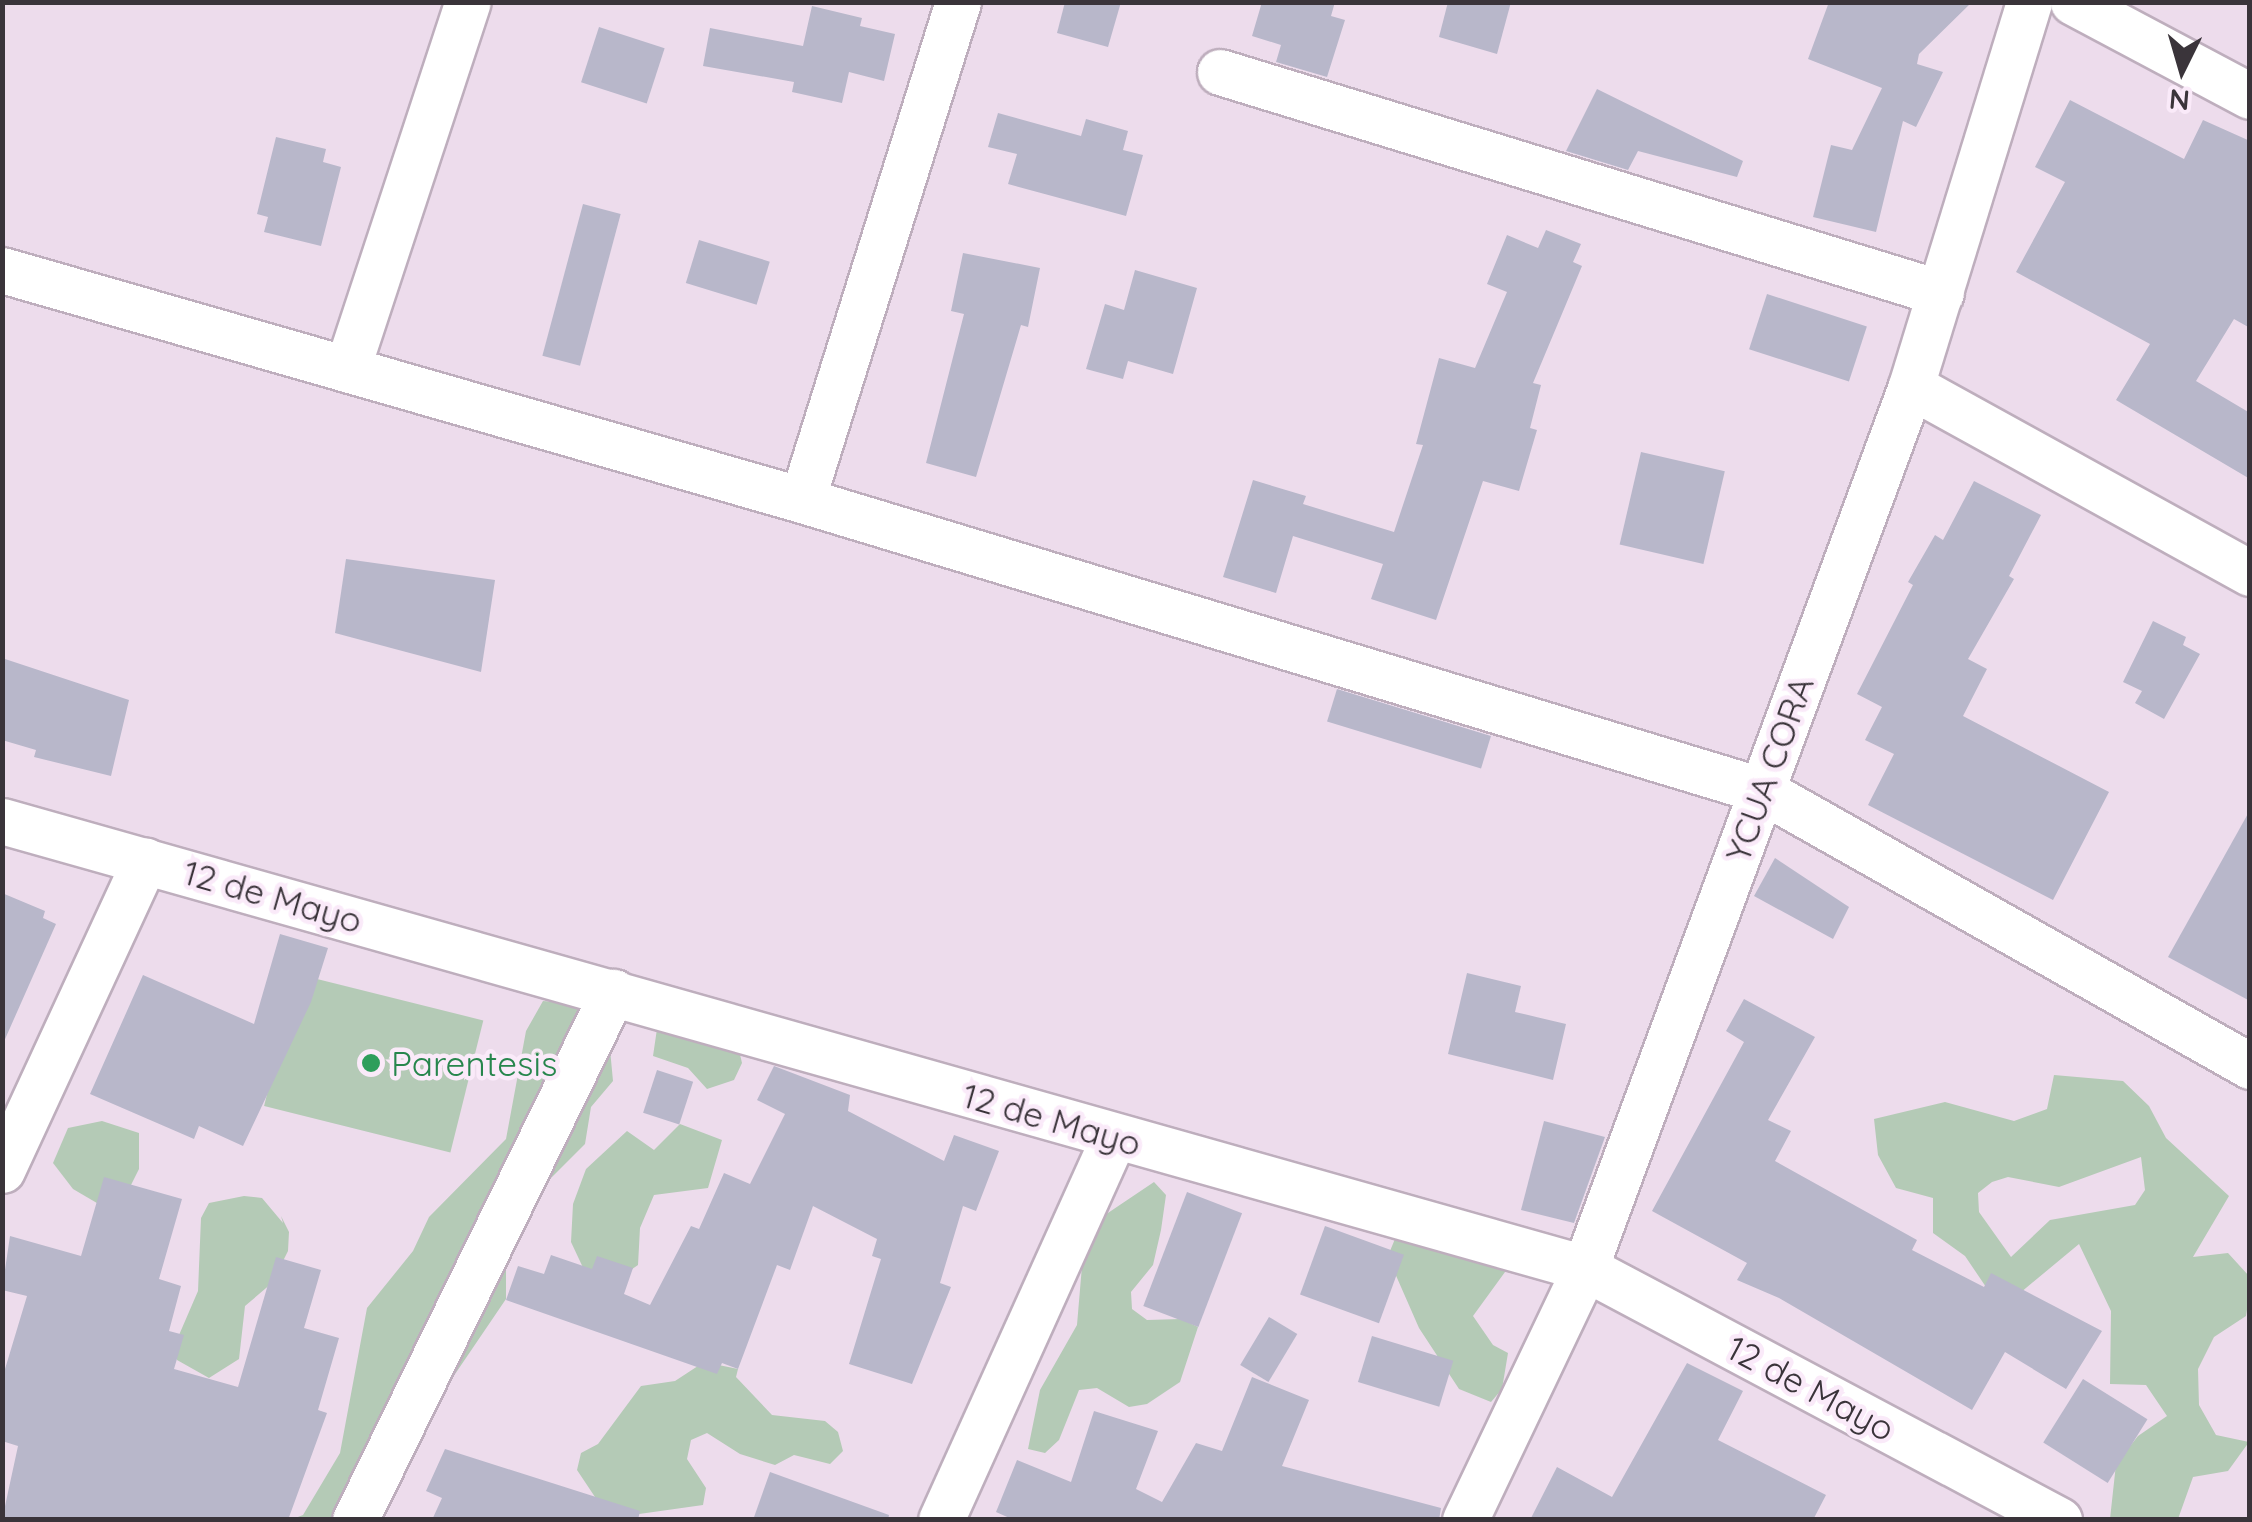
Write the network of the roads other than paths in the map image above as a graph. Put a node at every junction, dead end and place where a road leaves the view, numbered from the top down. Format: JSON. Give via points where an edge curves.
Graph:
{"nodes":[{"id":1,"x":468,"y":2,"type":"edge"},
{"id":2,"x":958,"y":2,"type":"edge"},
{"id":3,"x":2030,"y":2,"type":"edge"},
{"id":4,"x":2073,"y":2,"type":"edge"},
{"id":5,"x":1220,"y":72,"type":"dead end"},
{"id":6,"x":2250,"y":96,"type":"edge"},
{"id":7,"x":2,"y":270,"type":"edge"},
{"id":8,"x":1942,"y":293,"type":"junction"},
{"id":9,"x":347,"y":369,"type":"junction"},
{"id":10,"x":1912,"y":386,"type":"junction"},
{"id":11,"x":802,"y":500,"type":"junction"},
{"id":12,"x":2250,"y":573,"type":"edge"},
{"id":13,"x":1761,"y":790,"type":"junction"},
{"id":14,"x":2,"y":822,"type":"edge"},
{"id":15,"x":145,"y":860,"type":"junction"},
{"id":16,"x":613,"y":992,"type":"junction"},
{"id":17,"x":2250,"y":1066,"type":"edge"},
{"id":18,"x":1114,"y":1137,"type":"junction"},
{"id":19,"x":2,"y":1170,"type":"edge"},
{"id":20,"x":1585,"y":1268,"type":"junction"},
{"id":21,"x":356,"y":1520,"type":"edge"},
{"id":22,"x":941,"y":1520,"type":"edge"},
{"id":23,"x":1465,"y":1520,"type":"edge"},
{"id":24,"x":2059,"y":1520,"type":"edge"}],
"edges":[{"from":1,"to":9,"type":"street"},
{"from":2,"to":11,"type":"street"},
{"from":3,"to":8,"type":"street","name":"YCUA CORA"},
{"from":4,"to":6,"type":"street"},
{"from":5,"to":8,"type":"street"},
{"from":7,"to":9,"type":"street"},
{"from":8,"to":10,"type":"street","name":"YCUA CORA"},
{"from":9,"to":11,"type":"street"},
{"from":10,"to":12,"type":"street"},
{"from":10,"to":13,"type":"street","name":"YCUA CORA"},
{"from":11,"to":13,"type":"street"},
{"from":13,"to":17,"type":"street"},
{"from":13,"to":20,"type":"street","name":"YCUA CORA"},
{"from":14,"to":15,"type":"street","name":"12 de Mayo"},
{"from":15,"to":16,"type":"street","name":"12 de Mayo"},
{"from":15,"to":19,"type":"street"},
{"from":16,"to":18,"type":"street","name":"12 de Mayo"},
{"from":16,"to":21,"type":"street"},
{"from":18,"to":20,"type":"street","name":"12 de Mayo"},
{"from":18,"to":22,"type":"street"},
{"from":20,"to":23,"type":"street","name":"YCUA CORA"},
{"from":20,"to":24,"type":"street","name":"12 de Mayo"}]}
